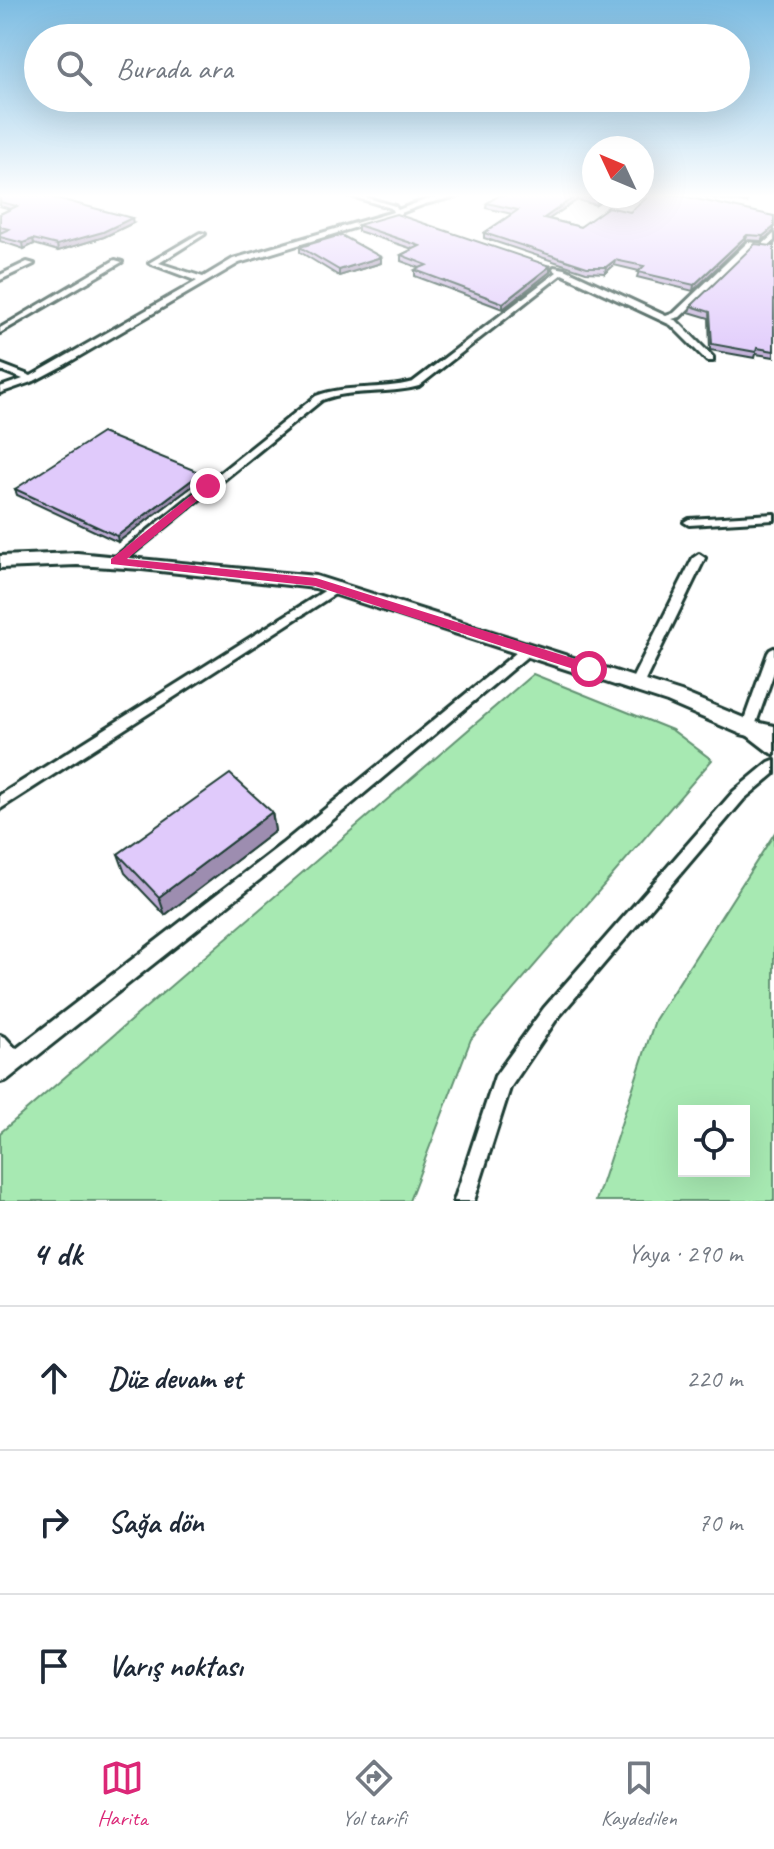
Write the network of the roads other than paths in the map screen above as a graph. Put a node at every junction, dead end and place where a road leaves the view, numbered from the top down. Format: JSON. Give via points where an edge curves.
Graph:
{"nodes":[{"id":1,"x":173,"y":251,"type":"edge"},
{"id":2,"x":264,"y":251,"type":"edge"},
{"id":3,"x":744,"y":251,"type":"edge"},
{"id":4,"x":118,"y":262,"type":"dead end"},
{"id":5,"x":30,"y":264,"type":"dead end"},
{"id":6,"x":549,"y":267,"type":"edge"},
{"id":7,"x":562,"y":271,"type":"junction"},
{"id":8,"x":0,"y":278,"type":"edge"},
{"id":9,"x":203,"y":280,"type":"junction"},
{"id":10,"x":665,"y":319,"type":"junction"},
{"id":11,"x":0,"y":331,"type":"edge"},
{"id":12,"x":710,"y":359,"type":"dead end"},
{"id":13,"x":0,"y":367,"type":"edge"},
{"id":14,"x":31,"y":379,"type":"junction"},
{"id":15,"x":0,"y":390,"type":"edge"},
{"id":16,"x":774,"y":517,"type":"edge"},
{"id":17,"x":689,"y":522,"type":"dead end"},
{"id":18,"x":699,"y":558,"type":"dead end"},
{"id":19,"x":116,"y":561,"type":"junction"},
{"id":20,"x":0,"y":562,"type":"edge"},
{"id":21,"x":337,"y":587,"type":"junction"},
{"id":22,"x":526,"y":651,"type":"junction"},
{"id":23,"x":774,"y":653,"type":"edge"},
{"id":24,"x":636,"y":685,"type":"junction"},
{"id":25,"x":748,"y":728,"type":"junction"},
{"id":26,"x":774,"y":734,"type":"edge"},
{"id":27,"x":774,"y":748,"type":"edge"},
{"id":28,"x":774,"y":766,"type":"edge"},
{"id":29,"x":0,"y":803,"type":"edge"},
{"id":30,"x":0,"y":1044,"type":"edge"},
{"id":31,"x":6,"y":1067,"type":"edge"},
{"id":32,"x":464,"y":1201,"type":"edge"}],
"edges":[{"from":1,"to":9,"type":"street","via":[[153,263]]},
{"from":2,"to":9,"type":"street"},
{"from":3,"to":10,"type":"street","via":[[677,315]]},
{"from":4,"to":11,"type":"street"},
{"from":5,"to":8,"type":"street"},
{"from":6,"to":7,"type":"street"},
{"from":7,"to":10,"type":"street"},
{"from":7,"to":19,"type":"street","via":[[416,384],[397,389],[350,387],[319,398]]},
{"from":9,"to":14,"type":"street"},
{"from":10,"to":12,"type":"street"},
{"from":13,"to":14,"type":"street"},
{"from":14,"to":15,"type":"street"},
{"from":16,"to":17,"type":"street"},
{"from":18,"to":24,"type":"street"},
{"from":19,"to":20,"type":"street"},
{"from":19,"to":21,"type":"street"},
{"from":21,"to":22,"type":"street"},
{"from":21,"to":29,"type":"street"},
{"from":22,"to":24,"type":"street"},
{"from":22,"to":31,"type":"street","via":[[287,849]]},
{"from":23,"to":25,"type":"street"},
{"from":24,"to":25,"type":"street"},
{"from":25,"to":26,"type":"street"},
{"from":25,"to":27,"type":"street"},
{"from":28,"to":32,"type":"street","via":[[739,795],[550,1014],[502,1083]]},
{"from":30,"to":31,"type":"street"}]}
